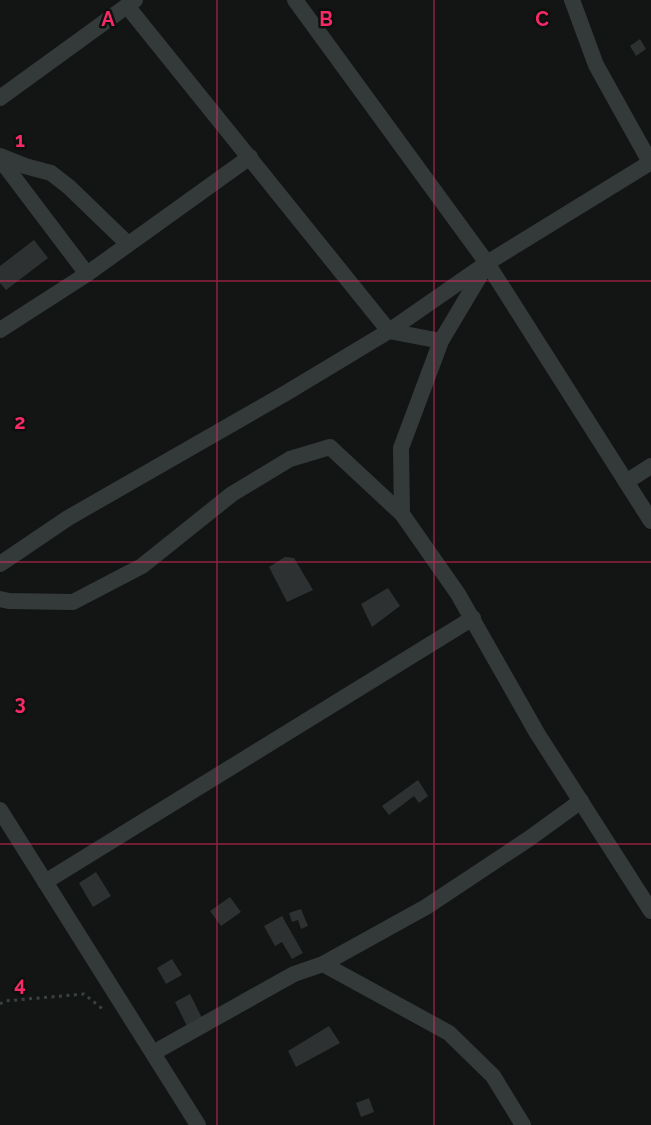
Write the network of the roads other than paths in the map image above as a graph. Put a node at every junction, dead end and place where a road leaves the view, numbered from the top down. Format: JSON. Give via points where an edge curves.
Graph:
{"nodes":[{"id":1,"x":295,"y":0,"type":"edge"},
{"id":2,"x":572,"y":0,"type":"edge"},
{"id":3,"x":131,"y":3,"type":"edge"},
{"id":4,"x":0,"y":98,"type":"edge"},
{"id":5,"x":0,"y":158,"type":"edge"},
{"id":6,"x":250,"y":158,"type":"junction"},
{"id":7,"x":651,"y":162,"type":"edge"},
{"id":8,"x":128,"y":244,"type":"junction"},
{"id":9,"x":487,"y":263,"type":"junction"},
{"id":10,"x":87,"y":274,"type":"junction"},
{"id":11,"x":0,"y":330,"type":"edge"},
{"id":12,"x":389,"y":331,"type":"junction"},
{"id":13,"x":441,"y":341,"type":"junction"},
{"id":14,"x":651,"y":466,"type":"edge"},
{"id":15,"x":626,"y":482,"type":"junction"},
{"id":16,"x":402,"y":514,"type":"junction"},
{"id":17,"x":651,"y":522,"type":"edge"},
{"id":18,"x":0,"y":564,"type":"edge"},
{"id":19,"x":0,"y":599,"type":"edge"},
{"id":20,"x":473,"y":618,"type":"junction"},
{"id":21,"x":581,"y":801,"type":"junction"},
{"id":22,"x":0,"y":810,"type":"edge"},
{"id":23,"x":45,"y":882,"type":"junction"},
{"id":24,"x":651,"y":911,"type":"edge"},
{"id":25,"x":323,"y":964,"type":"junction"},
{"id":26,"x":153,"y":1053,"type":"junction"},
{"id":27,"x":198,"y":1125,"type":"edge"},
{"id":28,"x":523,"y":1125,"type":"edge"}],
"edges":[{"from":1,"to":9,"type":"street"},
{"from":2,"to":7,"type":"street","via":[[596,65]]},
{"from":3,"to":4,"type":"street"},
{"from":3,"to":6,"type":"street","via":[[190,85]]},
{"from":5,"to":8,"type":"street","via":[[51,173]]},
{"from":5,"to":10,"type":"street"},
{"from":6,"to":8,"type":"street"},
{"from":6,"to":12,"type":"street"},
{"from":7,"to":9,"type":"street"},
{"from":8,"to":10,"type":"street"},
{"from":9,"to":12,"type":"street"},
{"from":9,"to":13,"type":"street"},
{"from":9,"to":15,"type":"street"},
{"from":10,"to":11,"type":"street"},
{"from":12,"to":13,"type":"street"},
{"from":12,"to":18,"type":"street","via":[[68,518]]},
{"from":13,"to":16,"type":"street","via":[[401,448]]},
{"from":14,"to":15,"type":"street"},
{"from":15,"to":17,"type":"street"},
{"from":16,"to":19,"type":"street","via":[[330,447],[290,459],[232,494],[142,566],[73,602]]},
{"from":16,"to":20,"type":"street"},
{"from":20,"to":21,"type":"street","via":[[537,733]]},
{"from":20,"to":23,"type":"street"},
{"from":21,"to":24,"type":"street"},
{"from":21,"to":25,"type":"street","via":[[426,907]]},
{"from":22,"to":23,"type":"street"},
{"from":23,"to":26,"type":"street"},
{"from":25,"to":26,"type":"street","via":[[294,974]]},
{"from":25,"to":28,"type":"street","via":[[449,1033],[493,1076]]},
{"from":26,"to":27,"type":"street"}]}
